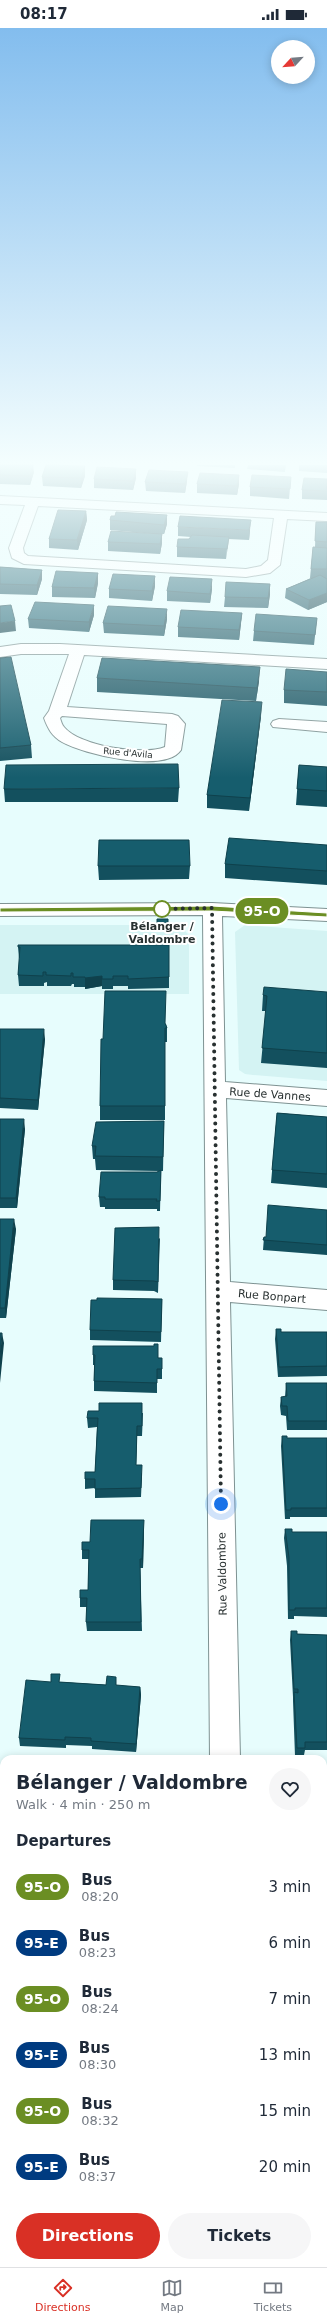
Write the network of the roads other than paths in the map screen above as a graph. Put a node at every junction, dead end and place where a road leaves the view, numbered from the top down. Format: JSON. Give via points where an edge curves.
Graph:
{"nodes":[{"id":1,"x":178,"y":569,"type":"edge"},
{"id":2,"x":262,"y":569,"type":"edge"},
{"id":3,"x":78,"y":650,"type":"junction"},
{"id":4,"x":0,"y":652,"type":"edge"},
{"id":5,"x":327,"y":664,"type":"edge"},
{"id":6,"x":57,"y":711,"type":"junction"},
{"id":7,"x":279,"y":724,"type":"dead end"},
{"id":8,"x":327,"y":727,"type":"edge"},
{"id":9,"x":212,"y":908,"type":"junction"},
{"id":10,"x":0,"y":910,"type":"edge"},
{"id":11,"x":327,"y":915,"type":"edge"},
{"id":12,"x":214,"y":1089,"type":"junction"},
{"id":13,"x":327,"y":1098,"type":"edge"},
{"id":14,"x":217,"y":1291,"type":"junction"},
{"id":15,"x":327,"y":1300,"type":"edge"},
{"id":16,"x":225,"y":1755,"type":"edge"}],
"edges":[{"from":1,"to":2,"type":"street","via":[[246,573]]},
{"from":3,"to":4,"type":"street","via":[[42,648]]},
{"from":3,"to":5,"type":"street"},
{"from":3,"to":6,"type":"street","name":"Rue d'Avila"},
{"from":6,"to":6,"type":"street","name":"Rue d'Avila","via":[[52,718],[55,728],[64,736],[92,749],[155,755],[173,750],[178,724],[172,720]]},
{"from":7,"to":8,"type":"street"},
{"from":9,"to":10,"type":"street"},
{"from":9,"to":11,"type":"street"},
{"from":9,"to":12,"type":"street","name":"Rue Valdombre"},
{"from":12,"to":13,"type":"street","name":"Rue de Vannes"},
{"from":12,"to":14,"type":"street","name":"Rue Valdombre"},
{"from":14,"to":15,"type":"street","name":"Rue Bonpart"},
{"from":14,"to":16,"type":"street","name":"Rue Valdombre"}]}
